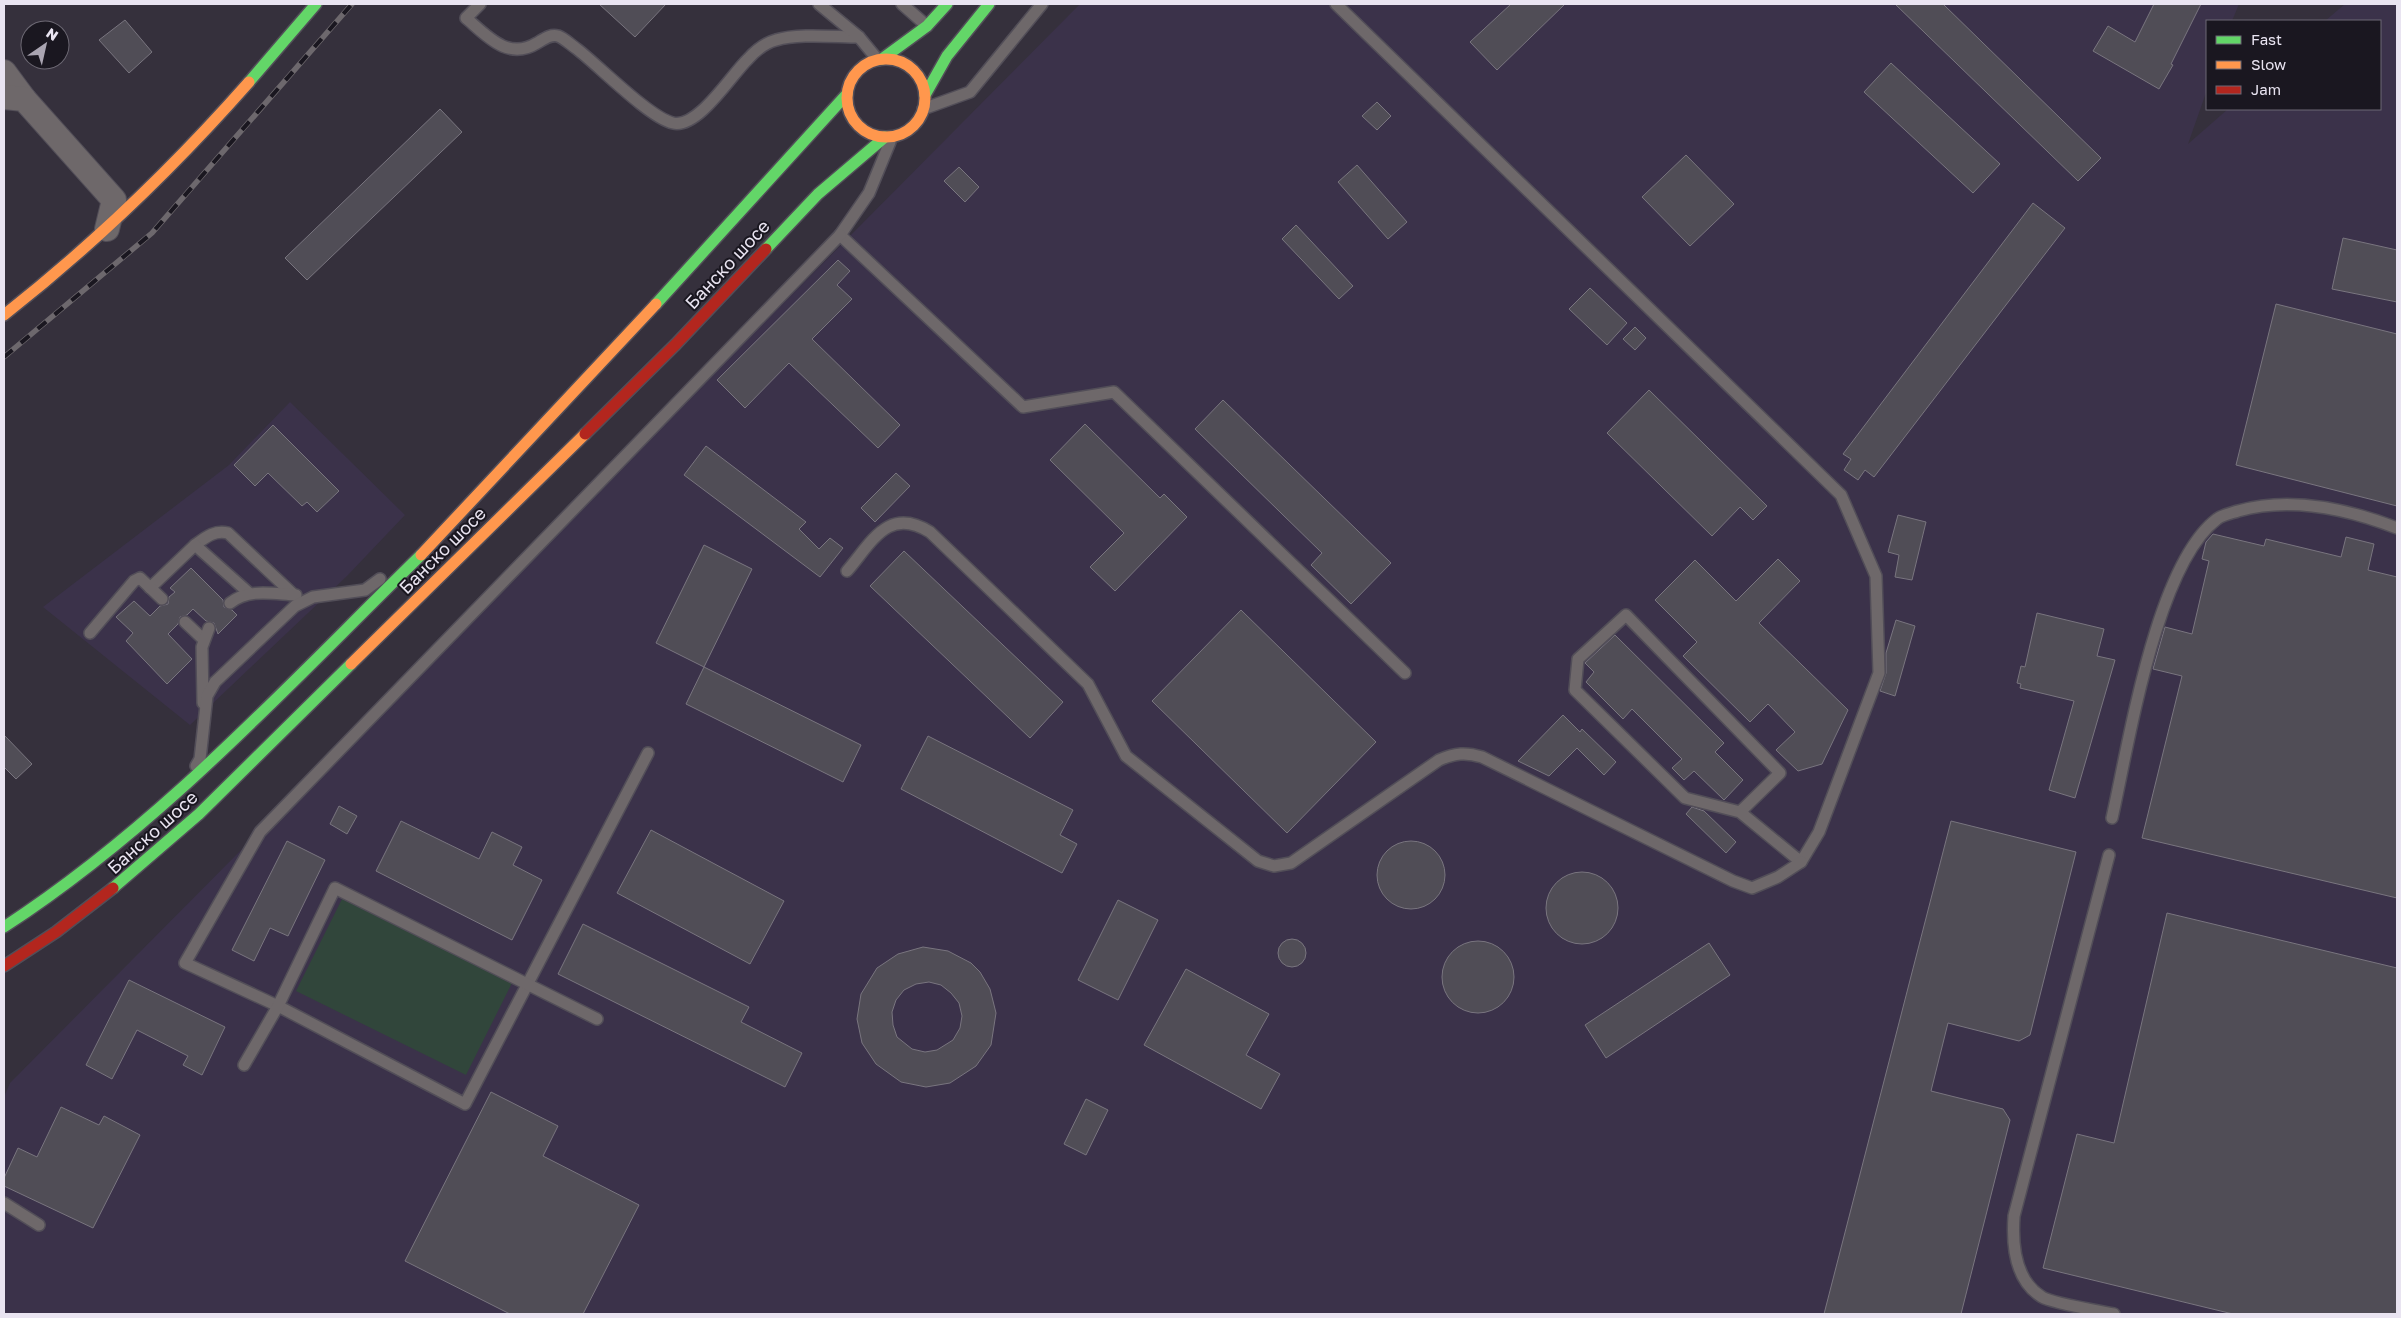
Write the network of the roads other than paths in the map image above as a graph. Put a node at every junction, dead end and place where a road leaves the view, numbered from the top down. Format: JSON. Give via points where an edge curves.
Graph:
{"nodes":[{"id":1,"x":316,"y":4,"type":"edge"},
{"id":2,"x":480,"y":4,"type":"edge"},
{"id":3,"x":819,"y":4,"type":"edge"},
{"id":4,"x":902,"y":4,"type":"edge"},
{"id":5,"x":947,"y":4,"type":"edge"},
{"id":6,"x":989,"y":4,"type":"edge"},
{"id":7,"x":1042,"y":4,"type":"edge"},
{"id":8,"x":1336,"y":4,"type":"edge"},
{"id":9,"x":927,"y":26,"type":"junction"},
{"id":10,"x":859,"y":36,"type":"junction"},
{"id":11,"x":880,"y":59,"type":"junction"},
{"id":12,"x":4,"y":72,"type":"edge"},
{"id":13,"x":847,"y":94,"type":"junction"},
{"id":14,"x":925,"y":95,"type":"junction"},
{"id":15,"x":14,"y":98,"type":"edge"},
{"id":16,"x":923,"y":109,"type":"junction"},
{"id":17,"x":889,"y":137,"type":"junction"},
{"id":18,"x":107,"y":229,"type":"junction"},
{"id":19,"x":840,"y":235,"type":"junction"},
{"id":20,"x":4,"y":315,"type":"edge"},
{"id":21,"x":2397,"y":528,"type":"edge"},
{"id":22,"x":440,"y":536,"type":"junction"},
{"id":23,"x":195,"y":545,"type":"junction"},
{"id":24,"x":847,"y":571,"type":"dead end"},
{"id":25,"x":150,"y":588,"type":"junction"},
{"id":26,"x":249,"y":593,"type":"junction"},
{"id":27,"x":294,"y":595,"type":"junction"},
{"id":28,"x":313,"y":597,"type":"junction"},
{"id":29,"x":162,"y":599,"type":"dead end"},
{"id":30,"x":230,"y":603,"type":"dead end"},
{"id":31,"x":185,"y":622,"type":"dead end"},
{"id":32,"x":209,"y":628,"type":"dead end"},
{"id":33,"x":90,"y":633,"type":"dead end"},
{"id":34,"x":203,"y":639,"type":"junction"},
{"id":35,"x":1405,"y":673,"type":"dead end"},
{"id":36,"x":204,"y":720,"type":"junction"},
{"id":37,"x":648,"y":753,"type":"dead end"},
{"id":38,"x":181,"y":791,"type":"junction"},
{"id":39,"x":1740,"y":812,"type":"junction"},
{"id":40,"x":2112,"y":818,"type":"dead end"},
{"id":41,"x":2110,"y":855,"type":"dead end"},
{"id":42,"x":1800,"y":862,"type":"junction"},
{"id":43,"x":4,"y":927,"type":"edge"},
{"id":44,"x":4,"y":966,"type":"edge"},
{"id":45,"x":528,"y":984,"type":"junction"},
{"id":46,"x":278,"y":1006,"type":"junction"},
{"id":47,"x":597,"y":1019,"type":"dead end"},
{"id":48,"x":244,"y":1065,"type":"dead end"},
{"id":49,"x":4,"y":1203,"type":"edge"},
{"id":50,"x":39,"y":1225,"type":"dead end"},
{"id":51,"x":2114,"y":1314,"type":"edge"}],
"edges":[{"from":1,"to":18,"type":"main road","via":[[250,83],[150,190]]},
{"from":2,"to":10,"type":"lane","via":[[466,18],[497,45],[515,50],[533,46],[548,36],[559,36],[658,117],[675,124],[687,122],[697,114],[747,59],[775,40]]},
{"from":3,"to":10,"type":"lane"},
{"from":4,"to":9,"type":"lane"},
{"from":5,"to":9,"type":"main road"},
{"from":6,"to":14,"type":"main road","via":[[947,56]]},
{"from":7,"to":16,"type":"lane","via":[[970,92]]},
{"from":8,"to":42,"type":"lane","via":[[1841,495],[1876,576],[1879,673],[1819,832]]},
{"from":9,"to":11,"type":"main road"},
{"from":10,"to":11,"type":"lane"},
{"from":11,"to":13,"type":"main road","via":[[866,64],[857,72]]},
{"from":11,"to":14,"type":"main road","via":[[897,61],[911,68]]},
{"from":12,"to":15,"type":"street"},
{"from":13,"to":17,"type":"main road","via":[[848,110],[856,124],[869,134]]},
{"from":13,"to":22,"type":"main road","name":"Банско шосе","via":[[646,316]]},
{"from":14,"to":16,"type":"main road"},
{"from":15,"to":18,"type":"street","via":[[114,200]]},
{"from":16,"to":17,"type":"main road","via":[[917,122],[906,132]]},
{"from":17,"to":19,"type":"lane","via":[[868,193]]},
{"from":17,"to":44,"type":"main road","name":"Банско шосе","via":[[818,194],[676,344],[199,814],[120,885],[35,948]]},
{"from":18,"to":20,"type":"main road"},
{"from":19,"to":35,"type":"lane","via":[[1023,407],[1114,392]]},
{"from":19,"to":46,"type":"lane","via":[[260,832],[184,963]]},
{"from":21,"to":40,"type":"lane","via":[[2360,514],[2306,505],[2256,506],[2218,518],[2191,546],[2170,589],[2150,651]]},
{"from":22,"to":28,"type":"lane","via":[[365,590]]},
{"from":22,"to":38,"type":"main road","name":"Банско шосе"},
{"from":23,"to":25,"type":"lane"},
{"from":23,"to":26,"type":"lane"},
{"from":23,"to":27,"type":"lane","via":[[219,532],[228,533]]},
{"from":24,"to":42,"type":"lane","via":[[884,528],[900,522],[916,523],[930,532],[1088,684],[1126,756],[1258,861],[1274,866],[1291,863],[1439,760],[1469,753],[1752,888],[1778,877]]},
{"from":25,"to":29,"type":"lane"},
{"from":25,"to":33,"type":"lane","via":[[140,578],[134,581]]},
{"from":26,"to":27,"type":"lane"},
{"from":26,"to":30,"type":"lane"},
{"from":27,"to":28,"type":"lane"},
{"from":28,"to":36,"type":"lane","via":[[295,606],[215,682],[207,696]]},
{"from":31,"to":34,"type":"lane"},
{"from":32,"to":34,"type":"lane"},
{"from":34,"to":36,"type":"lane"},
{"from":36,"to":38,"type":"lane","via":[[200,759]]},
{"from":37,"to":45,"type":"lane"},
{"from":38,"to":43,"type":"main road","name":"Банско шосе","via":[[55,894]]},
{"from":39,"to":39,"type":"lane","via":[[1685,798],[1575,690],[1578,659],[1626,616],[1780,773]]},
{"from":39,"to":42,"type":"lane"},
{"from":41,"to":51,"type":"lane","via":[[2014,1216],[2012,1242],[2017,1263],[2027,1282],[2042,1297]]},
{"from":45,"to":46,"type":"lane","via":[[335,888]]},
{"from":45,"to":46,"type":"lane","via":[[465,1104]]},
{"from":45,"to":47,"type":"lane"},
{"from":46,"to":48,"type":"lane"},
{"from":49,"to":50,"type":"lane"}]}
